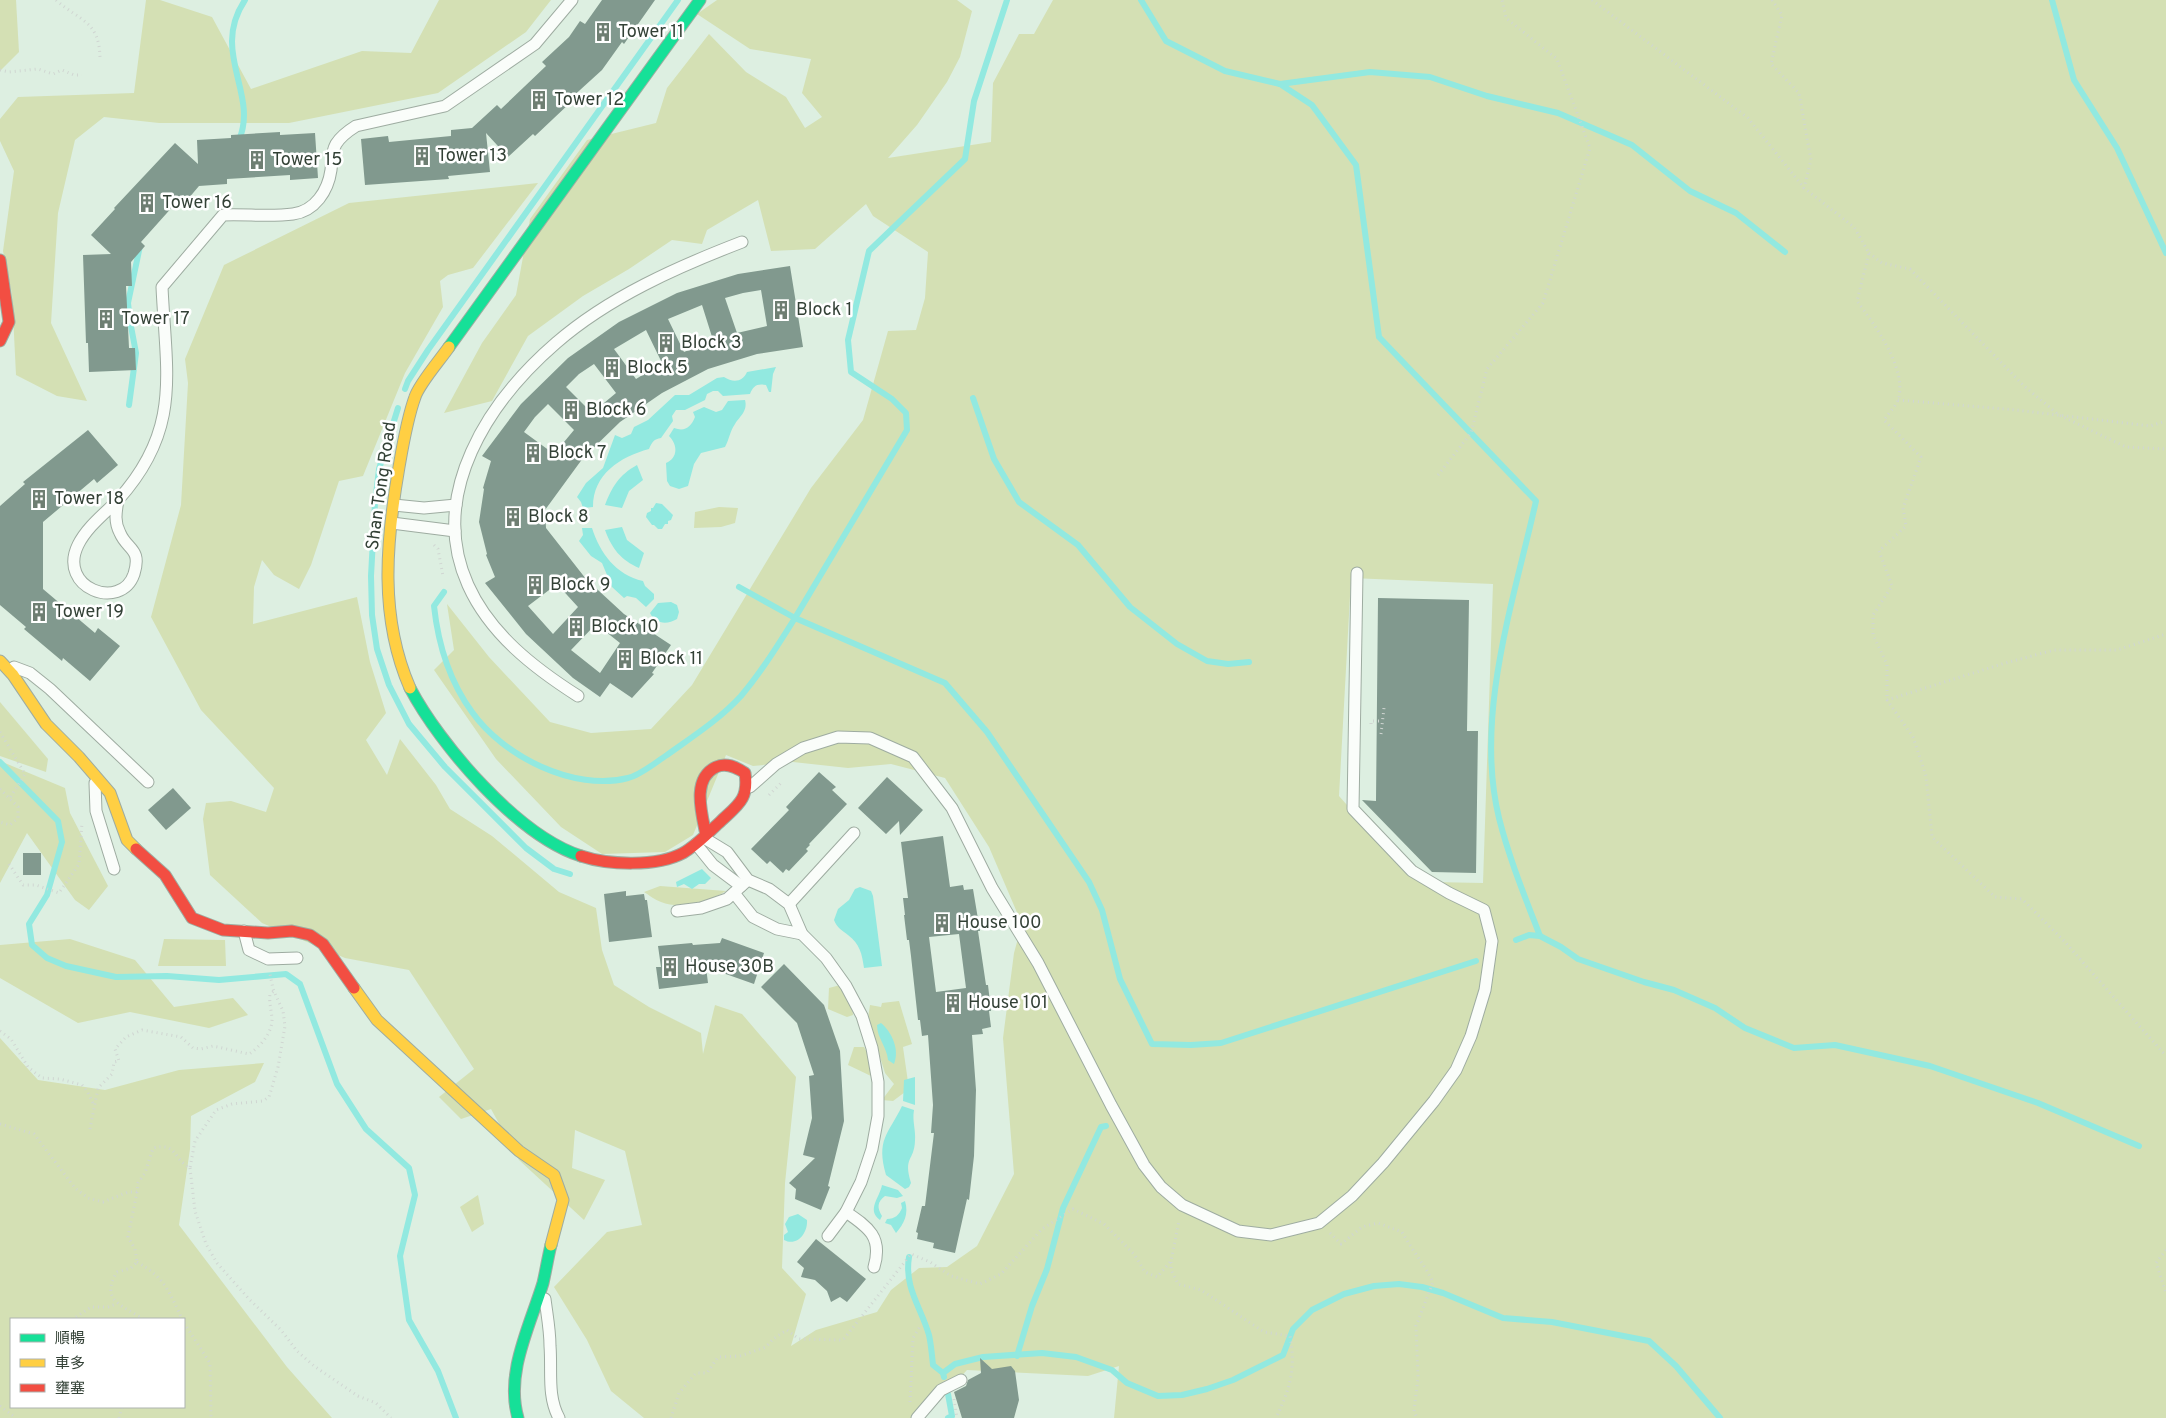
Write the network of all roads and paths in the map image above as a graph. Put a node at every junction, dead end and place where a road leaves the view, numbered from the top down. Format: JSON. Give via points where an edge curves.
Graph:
{"nodes":[{"id":1,"x":56,"y":0,"type":"edge"},
{"id":2,"x":572,"y":0,"type":"edge"},
{"id":3,"x":700,"y":0,"type":"edge"},
{"id":4,"x":1502,"y":0,"type":"edge"},
{"id":5,"x":1592,"y":0,"type":"edge"},
{"id":6,"x":1772,"y":0,"type":"edge"},
{"id":7,"x":100,"y":60,"type":"dead end"},
{"id":8,"x":0,"y":70,"type":"edge"},
{"id":9,"x":82,"y":75,"type":"dead end"},
{"id":10,"x":1804,"y":188,"type":"junction"},
{"id":11,"x":742,"y":242,"type":"dead end"},
{"id":12,"x":1869,"y":253,"type":"junction"},
{"id":13,"x":0,"y":260,"type":"edge"},
{"id":14,"x":0,"y":341,"type":"edge"},
{"id":15,"x":1898,"y":400,"type":"junction"},
{"id":16,"x":2059,"y":415,"type":"junction"},
{"id":17,"x":2166,"y":421,"type":"edge"},
{"id":18,"x":2166,"y":449,"type":"edge"},
{"id":19,"x":1438,"y":475,"type":"dead end"},
{"id":20,"x":118,"y":500,"type":"junction"},
{"id":21,"x":394,"y":505,"type":"junction"},
{"id":22,"x":456,"y":505,"type":"junction"},
{"id":23,"x":392,"y":523,"type":"junction"},
{"id":24,"x":455,"y":531,"type":"junction"},
{"id":25,"x":430,"y":540,"type":"dead end"},
{"id":26,"x":1357,"y":573,"type":"dead end"},
{"id":27,"x":443,"y":576,"type":"dead end"},
{"id":28,"x":2166,"y":634,"type":"edge"},
{"id":29,"x":1,"y":662,"type":"edge"},
{"id":30,"x":578,"y":696,"type":"dead end"},
{"id":31,"x":1887,"y":700,"type":"junction"},
{"id":32,"x":1384,"y":708,"type":"dead end"},
{"id":33,"x":1382,"y":721,"type":"junction"},
{"id":34,"x":1371,"y":724,"type":"dead end"},
{"id":35,"x":0,"y":732,"type":"edge"},
{"id":36,"x":1381,"y":734,"type":"dead end"},
{"id":37,"x":94,"y":774,"type":"junction"},
{"id":38,"x":785,"y":779,"type":"dead end"},
{"id":39,"x":148,"y":782,"type":"dead end"},
{"id":40,"x":748,"y":788,"type":"junction"},
{"id":41,"x":0,"y":789,"type":"edge"},
{"id":42,"x":10,"y":798,"type":"junction"},
{"id":43,"x":764,"y":800,"type":"dead end"},
{"id":44,"x":83,"y":821,"type":"dead end"},
{"id":45,"x":0,"y":822,"type":"edge"},
{"id":46,"x":854,"y":833,"type":"dead end"},
{"id":47,"x":702,"y":839,"type":"junction"},
{"id":48,"x":9,"y":864,"type":"dead end"},
{"id":49,"x":114,"y":869,"type":"dead end"},
{"id":50,"x":741,"y":886,"type":"junction"},
{"id":51,"x":789,"y":904,"type":"junction"},
{"id":52,"x":677,"y":911,"type":"dead end"},
{"id":53,"x":244,"y":931,"type":"junction"},
{"id":54,"x":802,"y":934,"type":"junction"},
{"id":55,"x":297,"y":958,"type":"dead end"},
{"id":56,"x":0,"y":1031,"type":"edge"},
{"id":57,"x":2166,"y":1056,"type":"edge"},
{"id":58,"x":94,"y":1106,"type":"junction"},
{"id":59,"x":0,"y":1124,"type":"edge"},
{"id":60,"x":90,"y":1129,"type":"dead end"},
{"id":61,"x":190,"y":1168,"type":"junction"},
{"id":62,"x":137,"y":1192,"type":"junction"},
{"id":63,"x":846,"y":1212,"type":"junction"},
{"id":64,"x":1186,"y":1222,"type":"dead end"},
{"id":65,"x":828,"y":1236,"type":"dead end"},
{"id":66,"x":1335,"y":1238,"type":"dead end"},
{"id":67,"x":2166,"y":1250,"type":"edge"},
{"id":68,"x":1171,"y":1261,"type":"junction"},
{"id":69,"x":137,"y":1262,"type":"junction"},
{"id":70,"x":874,"y":1267,"type":"dead end"},
{"id":71,"x":543,"y":1281,"type":"junction"},
{"id":72,"x":2166,"y":1293,"type":"edge"},
{"id":73,"x":116,"y":1304,"type":"junction"},
{"id":74,"x":76,"y":1317,"type":"dead end"},
{"id":75,"x":141,"y":1318,"type":"edge"},
{"id":76,"x":182,"y":1318,"type":"edge"},
{"id":77,"x":185,"y":1324,"type":"edge"},
{"id":78,"x":921,"y":1324,"type":"dead end"},
{"id":79,"x":961,"y":1380,"type":"dead end"},
{"id":80,"x":0,"y":1406,"type":"edge"},
{"id":81,"x":913,"y":1413,"type":"edge"},
{"id":82,"x":16,"y":1418,"type":"edge"},
{"id":83,"x":211,"y":1418,"type":"edge"},
{"id":84,"x":391,"y":1418,"type":"edge"},
{"id":85,"x":518,"y":1418,"type":"edge"},
{"id":86,"x":559,"y":1418,"type":"edge"},
{"id":87,"x":671,"y":1418,"type":"edge"},
{"id":88,"x":1276,"y":1418,"type":"edge"},
{"id":89,"x":1417,"y":1418,"type":"edge"}],
"edges":[{"from":1,"to":7,"type":"path","via":[[92,29],[100,47]]},
{"from":2,"to":20,"type":"lane","via":[[534,44],[445,106],[356,126],[344,134],[331,156],[328,185],[309,208],[294,214],[223,215],[162,287],[167,396],[164,420],[147,463]]},
{"from":3,"to":21,"type":"street","name":"Shan Tong Road","via":[[415,395],[402,442]]},
{"from":4,"to":19,"type":"path","via":[[1506,18],[1557,59],[1590,148],[1543,303],[1487,369],[1470,433]]},
{"from":5,"to":10,"type":"path","via":[[1748,118]]},
{"from":6,"to":10,"type":"path","via":[[1782,15],[1771,64],[1799,93],[1811,160]]},
{"from":8,"to":9,"type":"path","via":[[38,69],[52,74],[62,70]]},
{"from":10,"to":12,"type":"path","via":[[1854,227]]},
{"from":11,"to":22,"type":"lane","via":[[645,285],[557,343],[526,372],[500,403],[463,471]]},
{"from":12,"to":15,"type":"path","via":[[1857,300],[1884,339],[1898,378]]},
{"from":12,"to":16,"type":"path","via":[[1882,263],[1910,270],[2024,386]]},
{"from":13,"to":14,"type":"street","via":[[9,322]]},
{"from":15,"to":16,"type":"path"},
{"from":15,"to":31,"type":"path","via":[[1884,420],[1921,457],[1903,508],[1906,526],[1879,551],[1892,586],[1873,615],[1873,635],[1887,664]]},
{"from":16,"to":17,"type":"path","via":[[2150,426]]},
{"from":16,"to":18,"type":"path","via":[[2126,447]]},
{"from":20,"to":20,"type":"lane","via":[[85,532],[73,561],[76,575],[84,586],[97,592],[111,593],[124,587],[133,576],[136,562],[133,548],[120,535],[115,518]]},
{"from":21,"to":22,"type":"lane","via":[[424,508]]},
{"from":21,"to":23,"type":"street","name":"Shan Tong Road"},
{"from":22,"to":24,"type":"lane"},
{"from":23,"to":24,"type":"lane"},
{"from":23,"to":47,"type":"street","name":"Shan Tong Road","via":[[388,594],[395,647],[413,696],[457,758],[535,833],[578,857],[620,864],[674,858]]},
{"from":24,"to":30,"type":"lane","via":[[459,559],[468,585],[489,619],[515,649],[545,675]]},
{"from":25,"to":27,"type":"path","via":[[438,549]]},
{"from":26,"to":40,"type":"lane","via":[[1353,809],[1412,871],[1484,910],[1492,941],[1485,990],[1471,1036],[1456,1070],[1383,1163],[1352,1196],[1319,1223],[1272,1235],[1238,1231],[1182,1205],[1161,1187],[1144,1165],[1038,963],[992,888],[952,808],[912,757],[870,738],[838,737],[803,748],[776,764]]},
{"from":28,"to":31,"type":"path","via":[[2117,650],[2054,650]]},
{"from":29,"to":37,"type":"street","via":[[46,724]]},
{"from":29,"to":39,"type":"lane","via":[[30,674],[50,689]]},
{"from":31,"to":57,"type":"path","via":[[1914,737],[1926,776],[1932,837],[1995,897],[2022,898]]},
{"from":32,"to":33,"type":"path"},
{"from":33,"to":34,"type":"path","via":[[1371,721]]},
{"from":33,"to":36,"type":"path"},
{"from":35,"to":42,"type":"path","via":[[25,774]]},
{"from":37,"to":49,"type":"lane","via":[[96,811]]},
{"from":37,"to":53,"type":"street","via":[[110,793],[127,840],[165,875],[192,918],[223,930]]},
{"from":38,"to":43,"type":"path"},
{"from":40,"to":47,"type":"street","name":"Shan Tong Road","via":[[743,801]]},
{"from":40,"to":47,"type":"street","via":[[745,774],[736,766],[722,764],[710,769],[703,780],[700,797]]},
{"from":41,"to":42,"type":"path"},
{"from":42,"to":45,"type":"path","via":[[18,807],[18,818],[10,825]]},
{"from":44,"to":48,"type":"path","via":[[79,864],[59,893],[36,885],[23,885]]},
{"from":46,"to":51,"type":"lane"},
{"from":47,"to":50,"type":"lane","via":[[713,865]]},
{"from":47,"to":50,"type":"lane","via":[[727,852]]},
{"from":50,"to":51,"type":"lane","via":[[769,889]]},
{"from":50,"to":52,"type":"lane","via":[[727,898],[701,908]]},
{"from":50,"to":54,"type":"lane","via":[[753,917],[777,929]]},
{"from":51,"to":54,"type":"lane"},
{"from":53,"to":55,"type":"lane","via":[[249,950],[268,958]]},
{"from":53,"to":71,"type":"street","via":[[292,931],[310,935],[323,944],[377,1020],[519,1151],[554,1175],[563,1200]]},
{"from":54,"to":63,"type":"lane","via":[[826,958],[862,1016],[878,1082],[878,1116],[872,1150]]},
{"from":56,"to":58,"type":"path","via":[[11,1039],[28,1067],[42,1078],[82,1085]]},
{"from":58,"to":60,"type":"path"},
{"from":58,"to":61,"type":"path","via":[[98,1088],[112,1074],[114,1062],[119,1061],[115,1049],[126,1037],[142,1030],[181,1037],[193,1048],[212,1046],[249,1054],[259,1048],[268,1032],[272,1020],[270,994],[274,990],[286,1026],[269,1097],[216,1110],[195,1141]]},
{"from":59,"to":62,"type":"path","via":[[34,1134],[74,1188],[88,1198],[103,1202],[128,1192]]},
{"from":61,"to":62,"type":"path","via":[[173,1150],[163,1145],[153,1148]]},
{"from":61,"to":84,"type":"path","via":[[195,1211],[216,1263],[281,1330],[297,1352],[358,1396],[376,1403]]},
{"from":62,"to":69,"type":"path","via":[[128,1237],[135,1249]]},
{"from":63,"to":65,"type":"lane"},
{"from":63,"to":70,"type":"lane","via":[[865,1225],[875,1238],[877,1258]]},
{"from":64,"to":68,"type":"path","via":[[1179,1218]]},
{"from":66,"to":89,"type":"path","via":[[1342,1244],[1362,1227],[1378,1223],[1402,1232],[1433,1282],[1416,1326],[1418,1378],[1414,1411]]},
{"from":67,"to":72,"type":"path","via":[[2156,1264]]},
{"from":68,"to":87,"type":"path","via":[[1157,1277],[1145,1272],[1134,1254],[1104,1224],[1072,1209],[1042,1230],[1001,1274],[980,1284],[951,1276],[911,1254],[843,1340],[799,1339],[787,1330],[766,1347],[740,1356],[718,1358],[707,1373],[696,1373],[680,1393]]},
{"from":68,"to":88,"type":"path","via":[[1171,1270],[1178,1284],[1201,1290],[1264,1332],[1290,1336],[1294,1357],[1291,1380]]},
{"from":69,"to":73,"type":"path","via":[[131,1268],[117,1272],[110,1282]]},
{"from":69,"to":76,"type":"path","via":[[166,1285]]},
{"from":71,"to":85,"type":"street","via":[[516,1368],[514,1404]]},
{"from":71,"to":86,"type":"lane","via":[[550,1344],[550,1389],[552,1406]]},
{"from":73,"to":74,"type":"path","via":[[91,1307]]},
{"from":73,"to":75,"type":"path"},
{"from":77,"to":83,"type":"path","via":[[210,1362]]},
{"from":78,"to":81,"type":"path","via":[[912,1344]]},
{"from":79,"to":81,"type":"lane","via":[[941,1390]]},
{"from":80,"to":82,"type":"path"}]}
